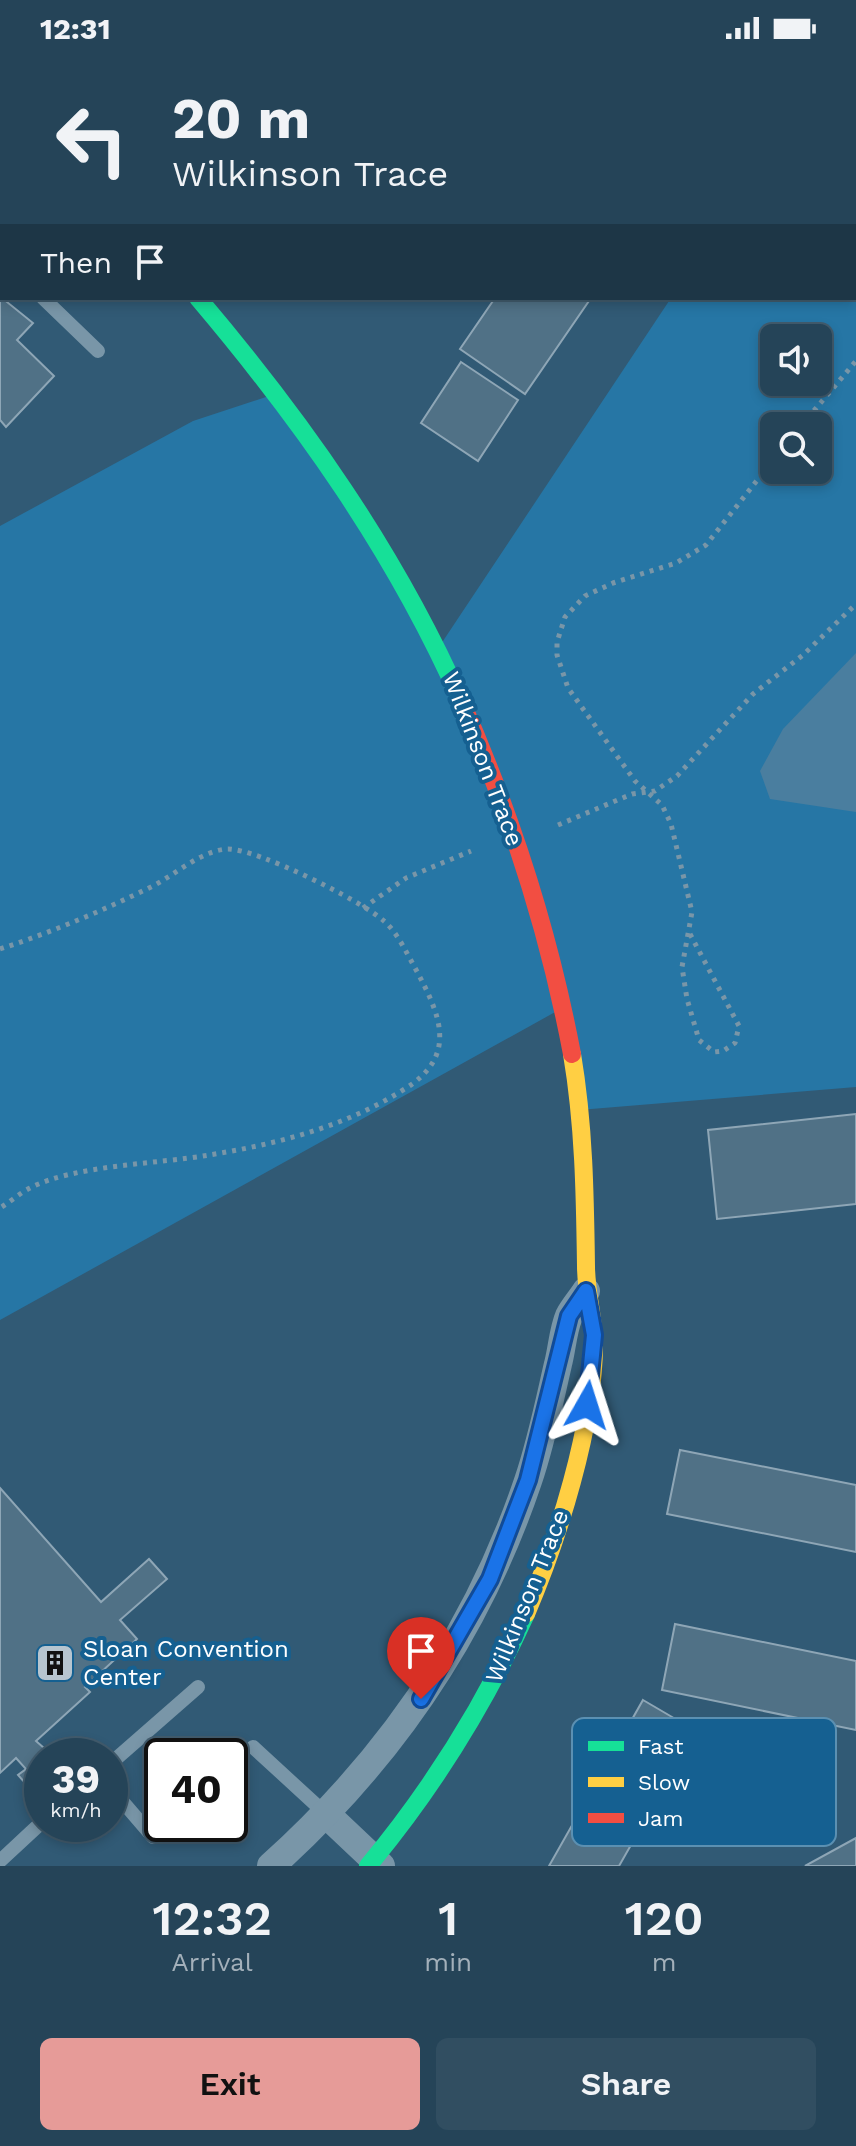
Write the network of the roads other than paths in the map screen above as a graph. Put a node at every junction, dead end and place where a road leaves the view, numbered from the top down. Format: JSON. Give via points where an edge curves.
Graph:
{"nodes":[{"id":1,"x":45,"y":300,"type":"edge"},
{"id":2,"x":200,"y":300,"type":"edge"},
{"id":3,"x":98,"y":351,"type":"dead end"},
{"id":4,"x":586,"y":1291,"type":"junction"},
{"id":5,"x":198,"y":1687,"type":"dead end"},
{"id":6,"x":253,"y":1747,"type":"dead end"},
{"id":7,"x":128,"y":1748,"type":"edge"},
{"id":8,"x":128,"y":1808,"type":"edge"},
{"id":9,"x":326,"y":1814,"type":"junction"},
{"id":10,"x":144,"y":1827,"type":"edge"},
{"id":11,"x":24,"y":1841,"type":"edge"},
{"id":12,"x":5,"y":1862,"type":"edge"},
{"id":13,"x":374,"y":1864,"type":"edge"},
{"id":14,"x":271,"y":1866,"type":"edge"}],
"edges":[{"from":1,"to":3,"type":"lane"},
{"from":2,"to":4,"type":"street","name":"Wilkinson Trace","via":[[278,393],[378,537],[439,647],[500,791],[546,942],[575,1079],[583,1133]]},
{"from":4,"to":9,"type":"street","name":"Wilkinson Trace","via":[[569,1316],[528,1480],[490,1579],[405,1721]]},
{"from":4,"to":13,"type":"street","name":"Wilkinson Trace","via":[[594,1335],[587,1405],[571,1485],[535,1588],[493,1686],[424,1797]]},
{"from":5,"to":7,"type":"lane"},
{"from":6,"to":9,"type":"lane"},
{"from":8,"to":10,"type":"lane"},
{"from":9,"to":13,"type":"street"},
{"from":9,"to":14,"type":"street","name":"Wilkinson Trace"},
{"from":11,"to":12,"type":"lane"}]}
